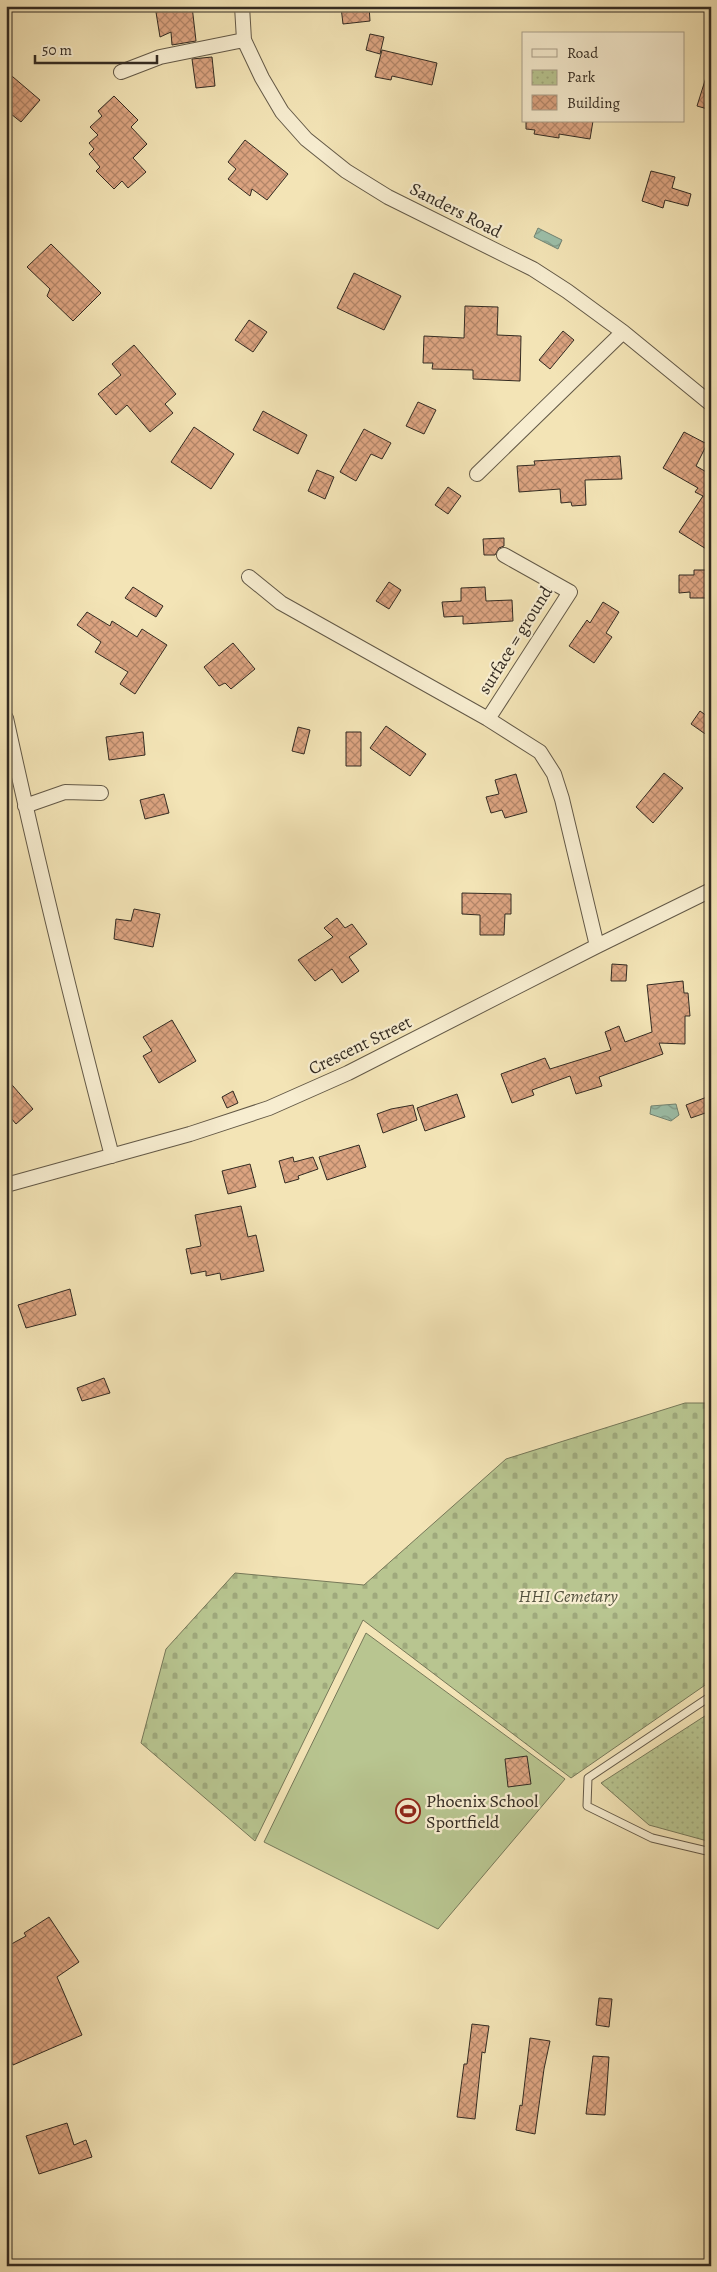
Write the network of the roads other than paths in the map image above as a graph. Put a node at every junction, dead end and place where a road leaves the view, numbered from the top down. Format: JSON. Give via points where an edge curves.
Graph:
{"nodes":[{"id":1,"x":242,"y":6,"type":"edge"},
{"id":2,"x":244,"y":40,"type":"junction"},
{"id":3,"x":121,"y":72,"type":"dead end"},
{"id":4,"x":622,"y":332,"type":"junction"},
{"id":5,"x":711,"y":404,"type":"edge"},
{"id":6,"x":477,"y":474,"type":"dead end"},
{"id":7,"x":504,"y":555,"type":"dead end"},
{"id":8,"x":249,"y":576,"type":"dead end"},
{"id":9,"x":6,"y":718,"type":"edge"},
{"id":10,"x":488,"y":719,"type":"junction"},
{"id":11,"x":101,"y":792,"type":"dead end"},
{"id":12,"x":25,"y":806,"type":"junction"},
{"id":13,"x":711,"y":890,"type":"edge"},
{"id":14,"x":596,"y":946,"type":"junction"},
{"id":15,"x":112,"y":1156,"type":"junction"},
{"id":16,"x":6,"y":1185,"type":"edge"},
{"id":17,"x":711,"y":1696,"type":"edge"},
{"id":18,"x":711,"y":1852,"type":"edge"}],
"edges":[{"from":1,"to":2,"type":"street","name":"Sanders Road"},
{"from":2,"to":3,"type":"street","via":[[160,57]]},
{"from":2,"to":4,"type":"street","name":"Sanders Road","via":[[282,112],[306,139],[346,170],[388,197],[533,269]]},
{"from":4,"to":5,"type":"street","name":"Sanders Road"},
{"from":4,"to":6,"type":"street"},
{"from":7,"to":10,"type":"street","name":"surface = ground","via":[[570,592]]},
{"from":8,"to":10,"type":"street","via":[[281,603]]},
{"from":9,"to":12,"type":"street"},
{"from":10,"to":14,"type":"street","via":[[540,752],[554,774]]},
{"from":11,"to":12,"type":"street","via":[[65,792]]},
{"from":12,"to":15,"type":"street"},
{"from":13,"to":14,"type":"street","name":"Crescent Street"},
{"from":14,"to":15,"type":"street","name":"Crescent Street","via":[[348,1073],[269,1108]]},
{"from":15,"to":16,"type":"street","name":"Crescent Street"},
{"from":17,"to":18,"type":"lane","via":[[588,1778],[587,1806],[652,1838]]}]}
